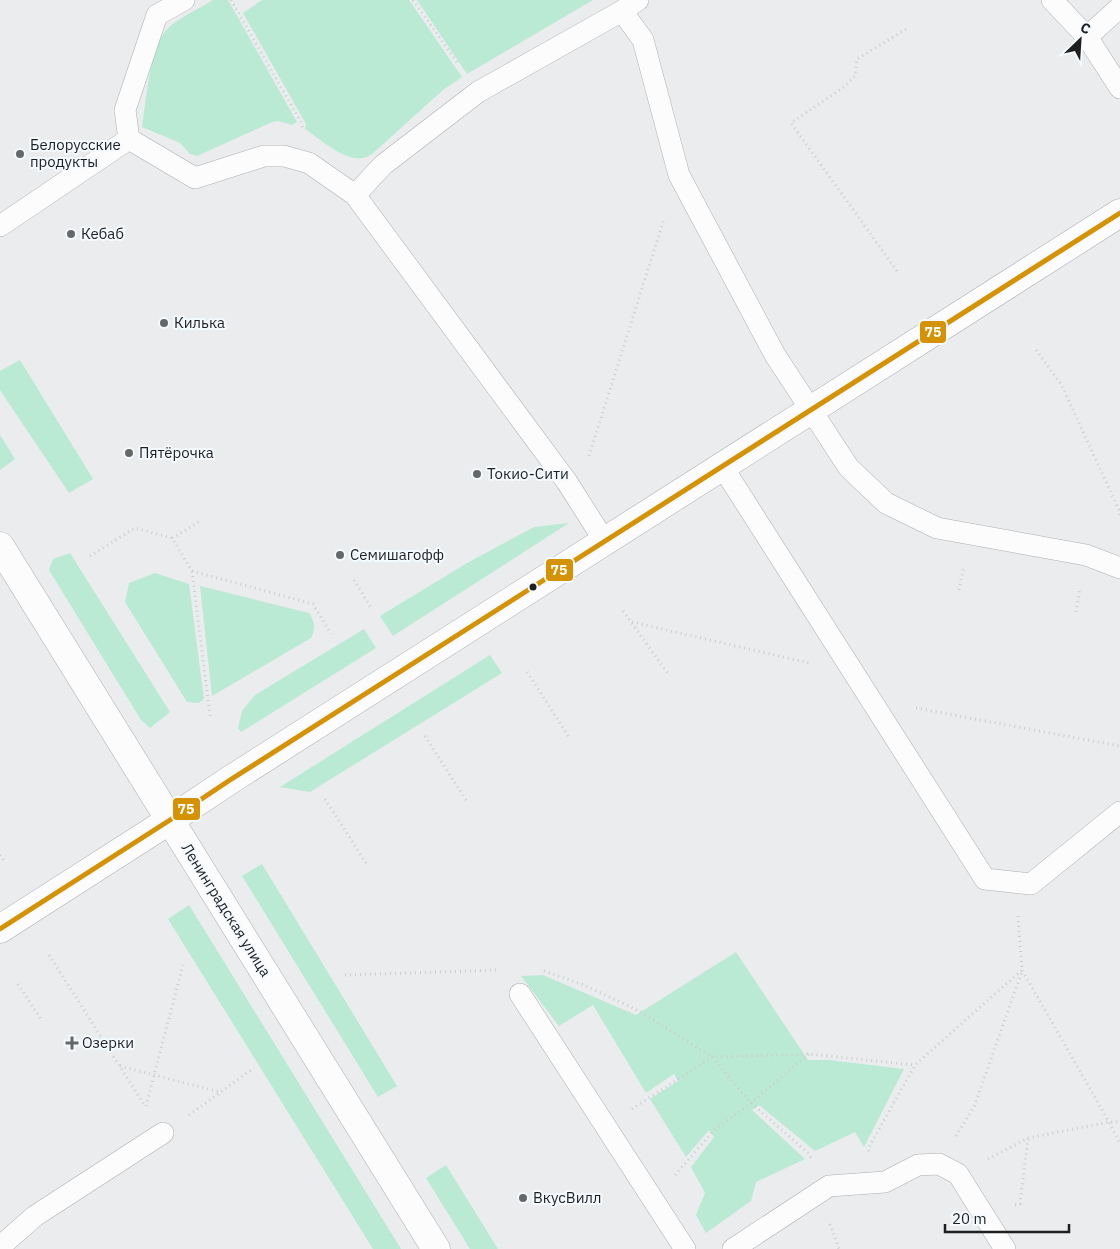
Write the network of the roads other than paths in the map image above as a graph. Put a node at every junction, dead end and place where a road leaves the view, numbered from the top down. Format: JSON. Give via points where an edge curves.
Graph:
{"nodes":[{"id":1,"x":184,"y":0,"type":"edge"},
{"id":2,"x":1052,"y":0,"type":"edge"},
{"id":3,"x":630,"y":5,"type":"edge"},
{"id":4,"x":1120,"y":7,"type":"edge"},
{"id":5,"x":1087,"y":36,"type":"junction"},
{"id":6,"x":1120,"y":88,"type":"edge"},
{"id":7,"x":128,"y":140,"type":"junction"},
{"id":8,"x":355,"y":195,"type":"junction"},
{"id":9,"x":1120,"y":213,"type":"edge"},
{"id":10,"x":0,"y":226,"type":"edge"},
{"id":11,"x":811,"y":410,"type":"junction"},
{"id":12,"x":722,"y":466,"type":"junction"},
{"id":13,"x":605,"y":542,"type":"junction"},
{"id":14,"x":0,"y":546,"type":"edge"},
{"id":15,"x":1120,"y":568,"type":"edge"},
{"id":16,"x":1120,"y":812,"type":"edge"},
{"id":17,"x":170,"y":820,"type":"junction"},
{"id":18,"x":0,"y":928,"type":"edge"},
{"id":19,"x":520,"y":994,"type":"dead end"},
{"id":20,"x":163,"y":1133,"type":"road end"},
{"id":21,"x":3,"y":1245,"type":"edge"},
{"id":22,"x":436,"y":1249,"type":"edge"},
{"id":23,"x":686,"y":1249,"type":"edge"},
{"id":24,"x":733,"y":1249,"type":"edge"},
{"id":25,"x":1005,"y":1249,"type":"edge"}],
"edges":[{"from":1,"to":7,"type":"lane","via":[[157,14],[125,110]]},
{"from":2,"to":5,"type":"lane"},
{"from":3,"to":8,"type":"lane","via":[[478,92],[383,165]]},
{"from":3,"to":11,"type":"lane","via":[[643,40],[679,174],[775,355]]},
{"from":4,"to":5,"type":"lane"},
{"from":5,"to":6,"type":"lane"},
{"from":7,"to":8,"type":"lane","via":[[195,178],[264,156],[284,156],[309,163]]},
{"from":7,"to":10,"type":"lane"},
{"from":8,"to":13,"type":"lane","via":[[567,482]]},
{"from":9,"to":11,"type":"street"},
{"from":11,"to":12,"type":"street"},
{"from":11,"to":15,"type":"lane","via":[[849,468],[886,503],[937,528],[1086,555]]},
{"from":12,"to":13,"type":"street"},
{"from":12,"to":16,"type":"lane","via":[[985,878],[1031,884]]},
{"from":13,"to":17,"type":"street"},
{"from":14,"to":17,"type":"street","name":"Ленинградская улица"},
{"from":17,"to":18,"type":"street"},
{"from":17,"to":22,"type":"street","name":"Ленинградская улица"},
{"from":19,"to":23,"type":"lane"},
{"from":20,"to":21,"type":"lane","via":[[34,1216]]},
{"from":24,"to":25,"type":"lane","via":[[829,1186],[885,1182],[918,1165],[939,1164],[958,1174]]}]}
